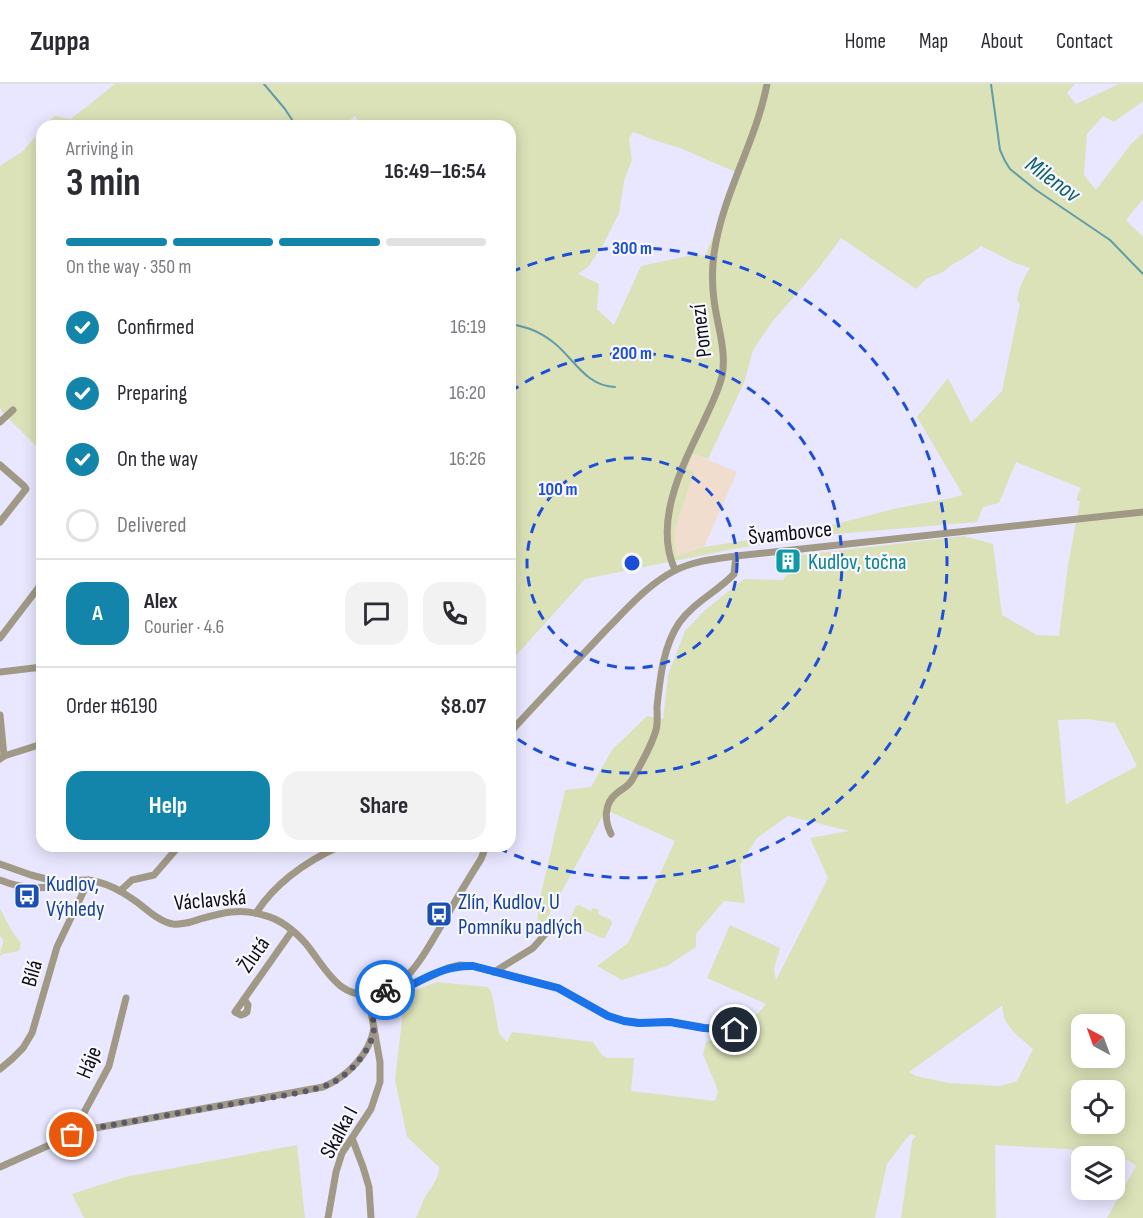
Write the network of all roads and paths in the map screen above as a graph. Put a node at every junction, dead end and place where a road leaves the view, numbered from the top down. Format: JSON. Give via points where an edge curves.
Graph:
{"nodes":[{"id":1,"x":766,"y":84,"type":"edge"},
{"id":2,"x":13,"y":410,"type":"dead end"},
{"id":3,"x":0,"y":422,"type":"edge"},
{"id":4,"x":0,"y":465,"type":"edge"},
{"id":5,"x":1143,"y":512,"type":"edge"},
{"id":6,"x":0,"y":522,"type":"edge"},
{"id":7,"x":736,"y":556,"type":"junction"},
{"id":8,"x":675,"y":570,"type":"junction"},
{"id":9,"x":36,"y":591,"type":"edge"},
{"id":10,"x":0,"y":638,"type":"edge"},
{"id":11,"x":36,"y":668,"type":"edge"},
{"id":12,"x":0,"y":672,"type":"edge"},
{"id":13,"x":0,"y":715,"type":"edge"},
{"id":14,"x":516,"y":727,"type":"edge"},
{"id":15,"x":36,"y":746,"type":"edge"},
{"id":16,"x":2,"y":757,"type":"edge"},
{"id":17,"x":611,"y":834,"type":"dead end"},
{"id":18,"x":174,"y":852,"type":"edge"},
{"id":19,"x":328,"y":852,"type":"edge"},
{"id":20,"x":484,"y":852,"type":"edge"},
{"id":21,"x":0,"y":864,"type":"edge"},
{"id":22,"x":0,"y":880,"type":"edge"},
{"id":23,"x":89,"y":880,"type":"junction"},
{"id":24,"x":64,"y":884,"type":"junction"},
{"id":25,"x":120,"y":891,"type":"junction"},
{"id":26,"x":256,"y":913,"type":"junction"},
{"id":27,"x":292,"y":931,"type":"junction"},
{"id":28,"x":548,"y":931,"type":"dead end"},
{"id":29,"x":494,"y":972,"type":"junction"},
{"id":30,"x":390,"y":988,"type":"junction"},
{"id":31,"x":368,"y":994,"type":"junction"},
{"id":32,"x":126,"y":998,"type":"dead end"},
{"id":33,"x":244,"y":999,"type":"dead end"},
{"id":34,"x":374,"y":1028,"type":"junction"},
{"id":35,"x":735,"y":1030,"type":"dead end"},
{"id":36,"x":0,"y":1069,"type":"edge"},
{"id":37,"x":72,"y":1135,"type":"junction"},
{"id":38,"x":352,"y":1138,"type":"junction"},
{"id":39,"x":0,"y":1167,"type":"edge"},
{"id":40,"x":328,"y":1218,"type":"edge"},
{"id":41,"x":370,"y":1218,"type":"edge"}],
"edges":[{"from":1,"to":8,"type":"street","name":"Pomezí","via":[[714,254],[714,301],[721,336],[722,374],[674,488],[667,540]]},
{"from":2,"to":3,"type":"street"},
{"from":4,"to":6,"type":"street","via":[[26,489]]},
{"from":5,"to":7,"type":"street","name":"Švambovce"},
{"from":7,"to":8,"type":"street","name":"Švambovce"},
{"from":7,"to":17,"type":"street","via":[[734,574],[692,608],[670,639],[660,678],[657,729],[632,780],[609,802],[606,816]]},
{"from":8,"to":14,"type":"street","name":"Švambovce","via":[[642,594]]},
{"from":9,"to":10,"type":"street"},
{"from":11,"to":12,"type":"street"},
{"from":13,"to":16,"type":"street"},
{"from":15,"to":16,"type":"street"},
{"from":18,"to":25,"type":"street","via":[[154,875],[136,879]]},
{"from":19,"to":26,"type":"street","via":[[269,894]]},
{"from":20,"to":30,"type":"street","via":[[427,950],[413,970]]},
{"from":21,"to":24,"type":"street"},
{"from":22,"to":24,"type":"street","name":"Václavská","via":[[34,888]]},
{"from":23,"to":24,"type":"street","name":"Václavská"},
{"from":23,"to":25,"type":"street","name":"Václavská"},
{"from":23,"to":36,"type":"street","name":"Bílá","via":[[57,947],[32,1033],[23,1048]]},
{"from":25,"to":26,"type":"street","name":"Václavská","via":[[171,923],[187,923],[228,912]]},
{"from":26,"to":27,"type":"street","name":"Václavská"},
{"from":27,"to":31,"type":"street","name":"Václavská","via":[[340,986]]},
{"from":27,"to":33,"type":"street","name":"Žlutá"},
{"from":28,"to":29,"type":"street","via":[[534,948]]},
{"from":29,"to":30,"type":"street","via":[[460,965],[397,992]]},
{"from":29,"to":35,"type":"street","via":[[558,988],[624,1021]]},
{"from":30,"to":31,"type":"street"},
{"from":31,"to":34,"type":"street","name":"Skalka I"},
{"from":32,"to":37,"type":"street","name":"Háje","via":[[109,1066]]},
{"from":34,"to":37,"type":"street","via":[[360,1058],[339,1080],[323,1087]]},
{"from":34,"to":38,"type":"street","name":"Skalka I","via":[[380,1082],[371,1109]]},
{"from":37,"to":39,"type":"street"},
{"from":38,"to":40,"type":"street","name":"Skalka I","via":[[336,1172]]},
{"from":38,"to":41,"type":"street","via":[[369,1187]]}]}
